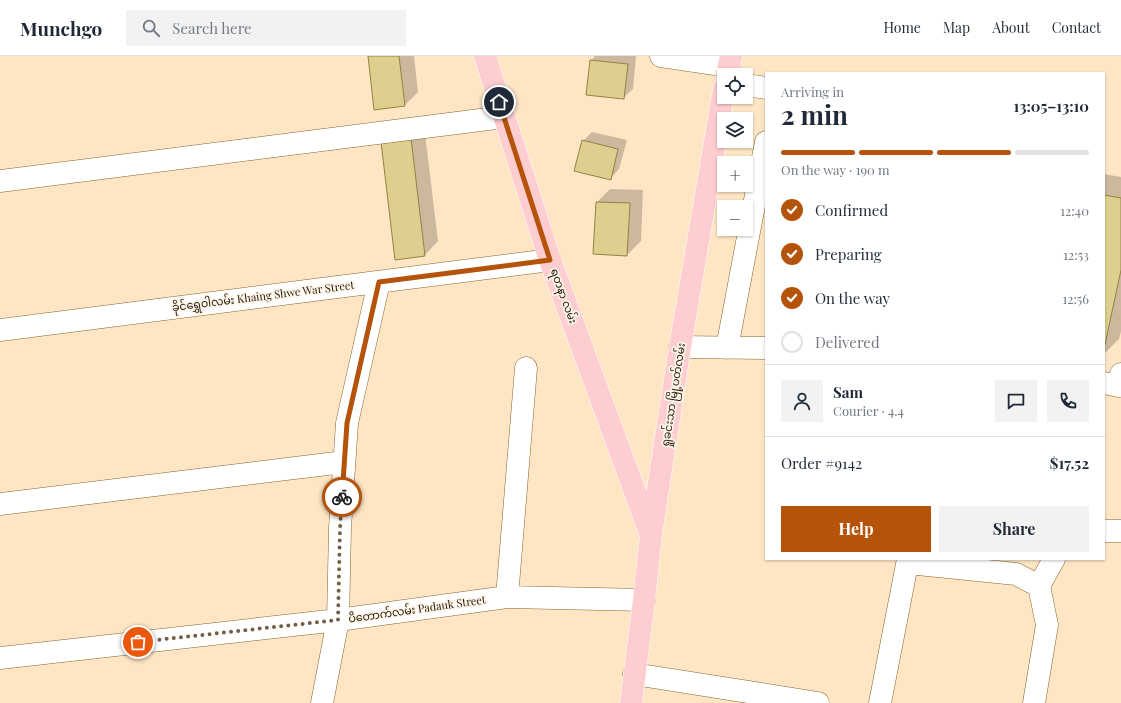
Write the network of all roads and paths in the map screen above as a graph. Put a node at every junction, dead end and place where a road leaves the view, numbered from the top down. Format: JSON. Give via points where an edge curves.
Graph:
{"nodes":[{"id":1,"x":485,"y":56,"type":"edge"},
{"id":2,"x":661,"y":56,"type":"edge"},
{"id":3,"x":729,"y":66,"type":"edge"},
{"id":4,"x":753,"y":85,"type":"edge"},
{"id":5,"x":765,"y":88,"type":"edge"},
{"id":6,"x":721,"y":104,"type":"edge"},
{"id":7,"x":504,"y":117,"type":"junction"},
{"id":8,"x":765,"y":147,"type":"edge"},
{"id":9,"x":0,"y":181,"type":"edge"},
{"id":10,"x":550,"y":260,"type":"junction"},
{"id":11,"x":379,"y":282,"type":"junction"},
{"id":12,"x":0,"y":330,"type":"edge"},
{"id":13,"x":680,"y":347,"type":"junction"},
{"id":14,"x":727,"y":348,"type":"junction"},
{"id":15,"x":765,"y":348,"type":"edge"},
{"id":16,"x":526,"y":368,"type":"dead end"},
{"id":17,"x":1121,"y":374,"type":"edge"},
{"id":18,"x":1105,"y":383,"type":"edge"},
{"id":19,"x":344,"y":462,"type":"junction"},
{"id":20,"x":0,"y":504,"type":"edge"},
{"id":21,"x":1105,"y":531,"type":"edge"},
{"id":22,"x":1121,"y":531,"type":"edge"},
{"id":23,"x":651,"y":534,"type":"junction"},
{"id":24,"x":1053,"y":560,"type":"edge"},
{"id":25,"x":908,"y":561,"type":"edge"},
{"id":26,"x":1039,"y":586,"type":"junction"},
{"id":27,"x":507,"y":597,"type":"junction"},
{"id":28,"x":644,"y":600,"type":"junction"},
{"id":29,"x":338,"y":620,"type":"junction"},
{"id":30,"x":0,"y":658,"type":"edge"},
{"id":31,"x":634,"y":674,"type":"junction"},
{"id":32,"x":322,"y":703,"type":"edge"},
{"id":33,"x":631,"y":703,"type":"edge"},
{"id":34,"x":818,"y":703,"type":"edge"},
{"id":35,"x":880,"y":703,"type":"edge"},
{"id":36,"x":1034,"y":703,"type":"edge"}],
"edges":[{"from":1,"to":7,"type":"main road","name":"ရတနာ လမ်း"},
{"from":2,"to":3,"type":"street"},
{"from":4,"to":5,"type":"street"},
{"from":6,"to":13,"type":"main road","name":"ရှုခင်းသာ မြို့ပတ်လမ်း"},
{"from":7,"to":9,"type":"street"},
{"from":7,"to":10,"type":"main road","name":"ရတနာ လမ်း"},
{"from":8,"to":14,"type":"street"},
{"from":10,"to":11,"type":"street","name":"ခိုင်ရွှေဝါလမ်း Khaing Shwe War Street"},
{"from":10,"to":23,"type":"main road","name":"ရတနာ လမ်း"},
{"from":11,"to":12,"type":"street","name":"ခိုင်ရွှေဝါလမ်း Khaing Shwe War Street"},
{"from":11,"to":19,"type":"street","via":[[347,423]]},
{"from":13,"to":14,"type":"street"},
{"from":13,"to":23,"type":"main road","name":"ရှုခင်းသာ မြို့ပတ်လမ်း"},
{"from":14,"to":15,"type":"street"},
{"from":16,"to":27,"type":"street"},
{"from":17,"to":18,"type":"street","via":[[1119,386]]},
{"from":19,"to":20,"type":"street"},
{"from":19,"to":29,"type":"street"},
{"from":21,"to":22,"type":"street"},
{"from":23,"to":28,"type":"main road","name":"ရှုခင်းသာ မြို့ပတ်လမ်း"},
{"from":24,"to":26,"type":"street"},
{"from":25,"to":26,"type":"street","via":[[1016,574]]},
{"from":25,"to":35,"type":"street"},
{"from":26,"to":36,"type":"street","via":[[1047,625]]},
{"from":27,"to":28,"type":"street","name":"ပိတောက်လမ်း Padauk Street"},
{"from":27,"to":29,"type":"street","name":"ပိတောက်လမ်း Padauk Street"},
{"from":28,"to":31,"type":"main road","name":"ရှုခင်းသာ မြို့ပတ်လမ်း"},
{"from":29,"to":30,"type":"street","name":"ပိတောက်လမ်း Padauk Street"},
{"from":29,"to":32,"type":"street"},
{"from":31,"to":33,"type":"main road","name":"ရှုခင်းသာ မြို့ပတ်လမ်း"},
{"from":31,"to":34,"type":"street"}]}
